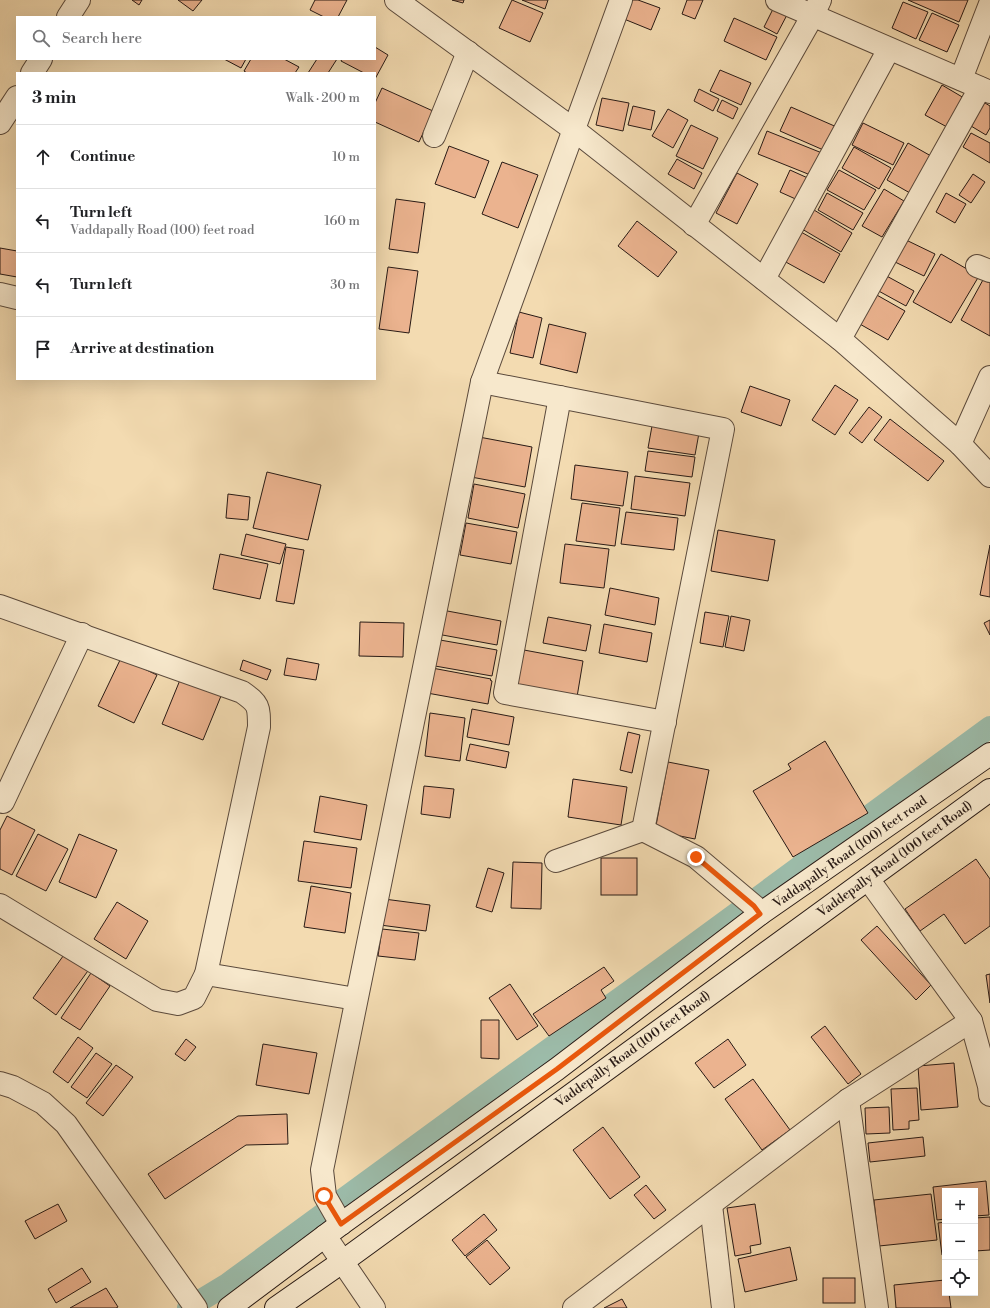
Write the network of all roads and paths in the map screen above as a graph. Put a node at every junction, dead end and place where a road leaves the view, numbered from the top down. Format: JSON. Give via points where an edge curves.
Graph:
{"nodes":[{"id":1,"x":79,"y":0,"type":"edge"},
{"id":2,"x":396,"y":0,"type":"edge"},
{"id":3,"x":620,"y":0,"type":"edge"},
{"id":4,"x":777,"y":0,"type":"edge"},
{"id":5,"x":990,"y":4,"type":"edge"},
{"id":6,"x":816,"y":8,"type":"edge"},
{"id":7,"x":69,"y":16,"type":"edge"},
{"id":8,"x":889,"y":49,"type":"junction"},
{"id":9,"x":468,"y":52,"type":"junction"},
{"id":10,"x":40,"y":60,"type":"edge"},
{"id":11,"x":33,"y":72,"type":"edge"},
{"id":12,"x":960,"y":79,"type":"junction"},
{"id":13,"x":985,"y":90,"type":"edge"},
{"id":14,"x":16,"y":99,"type":"edge"},
{"id":15,"x":0,"y":123,"type":"edge"},
{"id":16,"x":573,"y":129,"type":"junction"},
{"id":17,"x":434,"y":136,"type":"dead end"},
{"id":18,"x":694,"y":225,"type":"junction"},
{"id":19,"x":764,"y":279,"type":"junction"},
{"id":20,"x":0,"y":294,"type":"edge"},
{"id":21,"x":16,"y":298,"type":"edge"},
{"id":22,"x":840,"y":339,"type":"junction"},
{"id":23,"x":990,"y":377,"type":"edge"},
{"id":24,"x":482,"y":382,"type":"junction"},
{"id":25,"x":560,"y":397,"type":"junction"},
{"id":26,"x":960,"y":444,"type":"junction"},
{"id":27,"x":990,"y":476,"type":"edge"},
{"id":28,"x":0,"y":606,"type":"edge"},
{"id":29,"x":82,"y":634,"type":"junction"},
{"id":30,"x":665,"y":722,"type":"junction"},
{"id":31,"x":990,"y":754,"type":"edge"},
{"id":32,"x":990,"y":790,"type":"edge"},
{"id":33,"x":3,"y":802,"type":"dead end"},
{"id":34,"x":643,"y":830,"type":"junction"},
{"id":35,"x":556,"y":861,"type":"dead end"},
{"id":36,"x":868,"y":880,"type":"junction"},
{"id":37,"x":0,"y":905,"type":"edge"},
{"id":38,"x":757,"y":910,"type":"junction"},
{"id":39,"x":206,"y":974,"type":"junction"},
{"id":40,"x":356,"y":1000,"type":"junction"},
{"id":41,"x":971,"y":1021,"type":"junction"},
{"id":42,"x":0,"y":1083,"type":"edge"},
{"id":43,"x":990,"y":1089,"type":"edge"},
{"id":44,"x":848,"y":1100,"type":"junction"},
{"id":45,"x":711,"y":1204,"type":"junction"},
{"id":46,"x":334,"y":1225,"type":"junction"},
{"id":47,"x":342,"y":1262,"type":"junction"},
{"id":48,"x":196,"y":1308,"type":"edge"},
{"id":49,"x":229,"y":1308,"type":"edge"},
{"id":50,"x":276,"y":1308,"type":"edge"},
{"id":51,"x":374,"y":1308,"type":"edge"},
{"id":52,"x":574,"y":1308,"type":"edge"},
{"id":53,"x":723,"y":1308,"type":"edge"},
{"id":54,"x":877,"y":1308,"type":"edge"}],
"edges":[{"from":1,"to":7,"type":"street"},
{"from":2,"to":9,"type":"street"},
{"from":3,"to":16,"type":"street"},
{"from":4,"to":6,"type":"street"},
{"from":5,"to":12,"type":"street"},
{"from":6,"to":8,"type":"street"},
{"from":6,"to":18,"type":"street"},
{"from":8,"to":12,"type":"street"},
{"from":8,"to":19,"type":"street"},
{"from":9,"to":16,"type":"street"},
{"from":9,"to":17,"type":"street"},
{"from":10,"to":11,"type":"street"},
{"from":12,"to":13,"type":"street"},
{"from":13,"to":22,"type":"street"},
{"from":14,"to":15,"type":"street"},
{"from":16,"to":18,"type":"street"},
{"from":16,"to":24,"type":"street"},
{"from":18,"to":19,"type":"street"},
{"from":19,"to":22,"type":"street"},
{"from":20,"to":21,"type":"street"},
{"from":22,"to":26,"type":"street"},
{"from":23,"to":26,"type":"street"},
{"from":24,"to":25,"type":"street"},
{"from":24,"to":40,"type":"street"},
{"from":25,"to":30,"type":"street","via":[[505,692]]},
{"from":25,"to":30,"type":"street","via":[[723,429]]},
{"from":26,"to":27,"type":"street"},
{"from":28,"to":29,"type":"street"},
{"from":29,"to":33,"type":"street"},
{"from":29,"to":39,"type":"street","via":[[242,692],[254,701],[259,710],[259,727]]},
{"from":30,"to":34,"type":"street"},
{"from":31,"to":38,"type":"street","name":"Vaddapally Road (100) feet road"},
{"from":32,"to":36,"type":"street","name":"Vaddepally Road (100 feet Road)"},
{"from":34,"to":35,"type":"street"},
{"from":34,"to":38,"type":"street","via":[[696,857]]},
{"from":36,"to":41,"type":"street"},
{"from":36,"to":47,"type":"street","name":"Vaddepally Road (100 feet Road)"},
{"from":37,"to":39,"type":"street","via":[[157,1000],[178,1004],[194,998]]},
{"from":38,"to":46,"type":"street","name":"Vaddapally Road (100) feet road","via":[[557,1069]]},
{"from":39,"to":40,"type":"street"},
{"from":40,"to":46,"type":"street","via":[[322,1170],[324,1196]]},
{"from":41,"to":43,"type":"street"},
{"from":41,"to":44,"type":"street"},
{"from":42,"to":48,"type":"street","via":[[44,1103],[66,1124]]},
{"from":44,"to":45,"type":"street"},
{"from":44,"to":54,"type":"street"},
{"from":45,"to":52,"type":"street"},
{"from":45,"to":53,"type":"street"},
{"from":46,"to":47,"type":"street"},
{"from":46,"to":49,"type":"street","name":"Vaddapally Road (100) feet road"},
{"from":47,"to":50,"type":"street","name":"Vaddepally Road (100 feet Road)"},
{"from":47,"to":51,"type":"street"}]}
